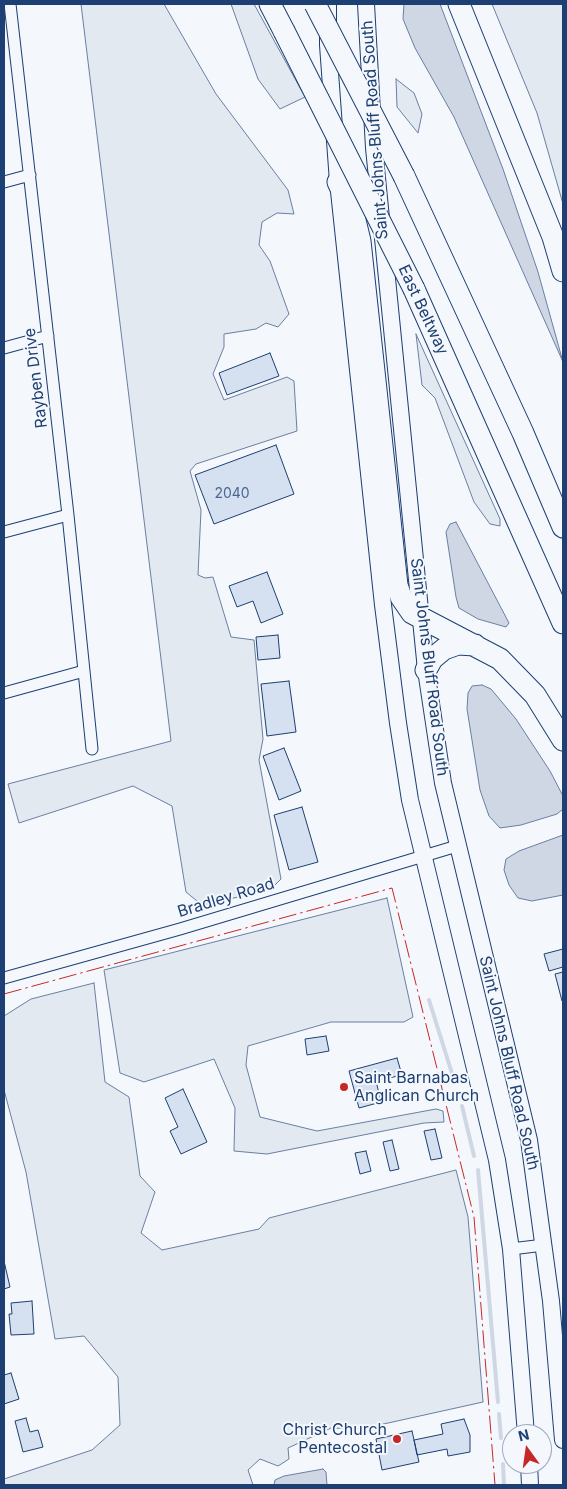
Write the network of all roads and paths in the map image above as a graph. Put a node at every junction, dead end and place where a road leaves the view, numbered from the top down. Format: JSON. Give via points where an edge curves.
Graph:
{"nodes":[{"id":1,"x":270,"y":4,"type":"edge"},
{"id":2,"x":315,"y":4,"type":"edge"},
{"id":3,"x":328,"y":4,"type":"edge"},
{"id":4,"x":366,"y":4,"type":"edge"},
{"id":5,"x":459,"y":4,"type":"edge"},
{"id":6,"x":8,"y":11,"type":"edge"},
{"id":7,"x":30,"y":175,"type":"junction"},
{"id":8,"x":4,"y":182,"type":"edge"},
{"id":9,"x":338,"y":182,"type":"junction"},
{"id":10,"x":563,"y":271,"type":"edge"},
{"id":11,"x":48,"y":336,"type":"junction"},
{"id":12,"x":4,"y":348,"type":"edge"},
{"id":13,"x":68,"y":515,"type":"junction"},
{"id":14,"x":563,"y":527,"type":"edge"},
{"id":15,"x":4,"y":532,"type":"edge"},
{"id":16,"x":422,"y":619,"type":"junction"},
{"id":17,"x":563,"y":623,"type":"edge"},
{"id":18,"x":479,"y":646,"type":"junction"},
{"id":19,"x":426,"y":670,"type":"junction"},
{"id":20,"x":84,"y":671,"type":"junction"},
{"id":21,"x":4,"y":693,"type":"edge"},
{"id":22,"x":563,"y":740,"type":"edge"},
{"id":23,"x":92,"y":749,"type":"dead end"},
{"id":24,"x":457,"y":846,"type":"junction"},
{"id":25,"x":423,"y":856,"type":"junction"},
{"id":26,"x":4,"y":978,"type":"edge"},
{"id":27,"x":544,"y":1245,"type":"junction"},
{"id":28,"x":511,"y":1249,"type":"junction"},
{"id":29,"x":525,"y":1424,"type":"edge"},
{"id":30,"x":563,"y":1440,"type":"edge"}],
"edges":[{"from":1,"to":17,"type":"highway","name":"East Beltway","bridge":true,"via":[[414,289]]},
{"from":2,"to":14,"type":"highway","bridge":true,"via":[[404,176]]},
{"from":3,"to":9,"type":"main road","name":"Saint Johns Bluff Road South"},
{"from":4,"to":16,"type":"main road","name":"Saint Johns Bluff Road South","via":[[374,148]]},
{"from":5,"to":10,"type":"highway","via":[[553,237]]},
{"from":6,"to":7,"type":"street","name":"Rayben Drive"},
{"from":7,"to":8,"type":"street"},
{"from":7,"to":11,"type":"street","name":"Rayben Drive"},
{"from":9,"to":16,"type":"highway","via":[[354,216],[360,241],[397,585],[405,606]]},
{"from":9,"to":25,"type":"main road","name":"Saint Johns Bluff Road South","via":[[383,605],[406,771]]},
{"from":11,"to":12,"type":"street"},
{"from":11,"to":13,"type":"street","name":"Rayben Drive"},
{"from":13,"to":15,"type":"street"},
{"from":13,"to":20,"type":"street","name":"Rayben Drive"},
{"from":16,"to":18,"type":"highway"},
{"from":16,"to":19,"type":"main road","name":"Saint Johns Bluff Road South"},
{"from":18,"to":19,"type":"highway","via":[[450,646],[438,654]]},
{"from":18,"to":22,"type":"highway","via":[[520,677]]},
{"from":19,"to":24,"type":"main road","name":"Saint Johns Bluff Road South","via":[[443,783]]},
{"from":20,"to":21,"type":"street"},
{"from":20,"to":23,"type":"street","name":"Rayben Drive"},
{"from":24,"to":25,"type":"street","name":"Bradley Road"},
{"from":24,"to":27,"type":"main road","name":"Saint Johns Bluff Road South","via":[[517,1083]]},
{"from":25,"to":26,"type":"street","name":"Bradley Road"},
{"from":25,"to":28,"type":"main road","name":"Saint Johns Bluff Road South","via":[[485,1107]]},
{"from":27,"to":28,"type":"street"},
{"from":27,"to":30,"type":"main road","name":"Saint Johns Bluff Road South"},
{"from":28,"to":29,"type":"main road","name":"Saint Johns Bluff Road South"}]}
